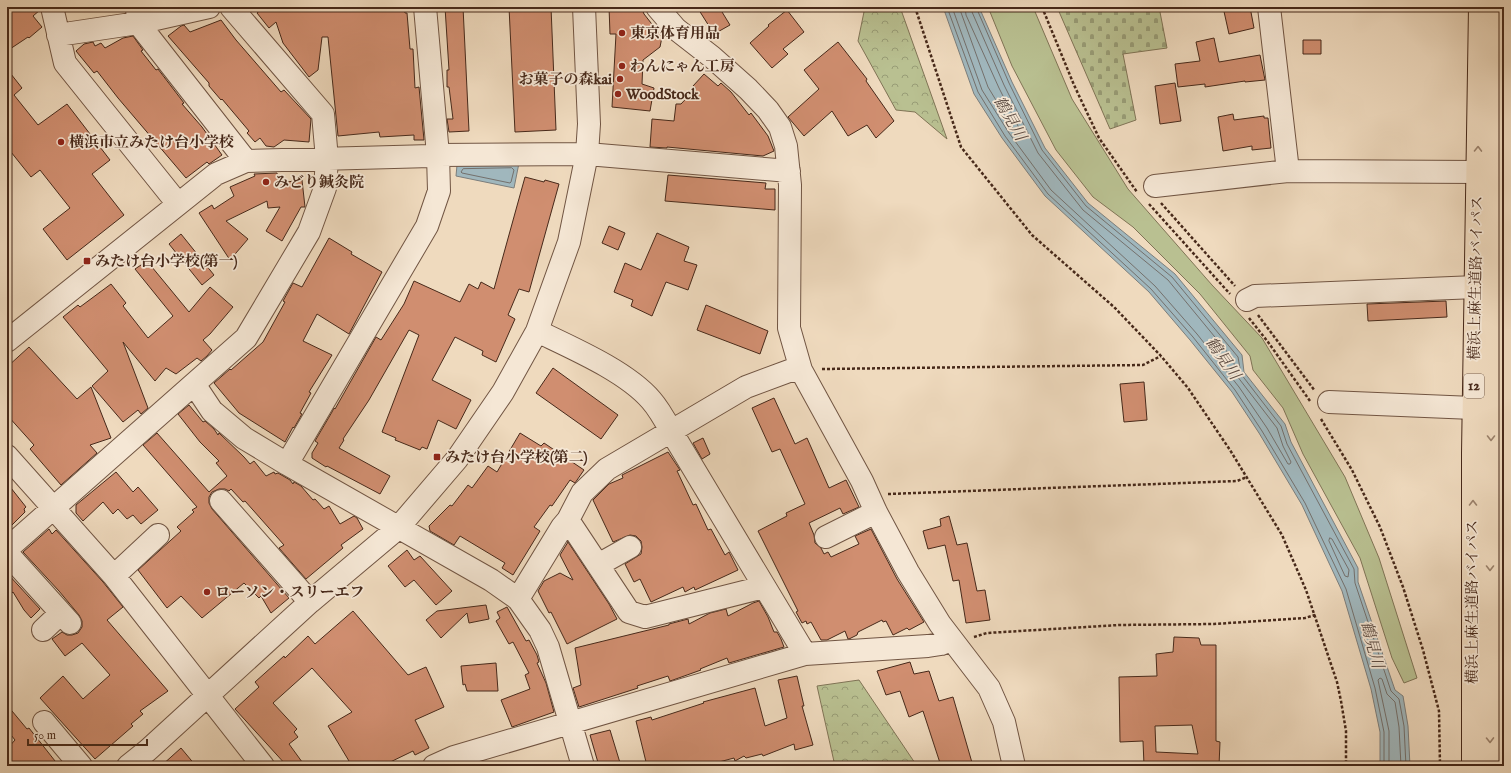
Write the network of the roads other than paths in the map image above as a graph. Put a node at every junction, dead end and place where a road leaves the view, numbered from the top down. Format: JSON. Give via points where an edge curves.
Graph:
{"nodes":[{"id":1,"x":52,"y":7,"type":"edge"},
{"id":2,"x":209,"y":7,"type":"edge"},
{"id":3,"x":231,"y":7,"type":"edge"},
{"id":4,"x":425,"y":7,"type":"edge"},
{"id":5,"x":584,"y":7,"type":"edge"},
{"id":6,"x":657,"y":7,"type":"edge"},
{"id":7,"x":1268,"y":7,"type":"edge"},
{"id":8,"x":1480,"y":7,"type":"edge"},
{"id":9,"x":1502,"y":7,"type":"edge"},
{"id":10,"x":138,"y":15,"type":"edge"},
{"id":11,"x":58,"y":35,"type":"junction"},
{"id":12,"x":586,"y":154,"type":"junction"},
{"id":13,"x":438,"y":155,"type":"junction"},
{"id":14,"x":327,"y":159,"type":"junction"},
{"id":15,"x":246,"y":161,"type":"junction"},
{"id":16,"x":788,"y":171,"type":"junction"},
{"id":17,"x":1288,"y":171,"type":"junction"},
{"id":18,"x":1493,"y":171,"type":"edge"},
{"id":19,"x":1146,"y":192,"type":"road end"},
{"id":20,"x":178,"y":204,"type":"junction"},
{"id":21,"x":1476,"y":288,"type":"junction"},
{"id":22,"x":1243,"y":306,"type":"road end"},
{"id":23,"x":537,"y":331,"type":"junction"},
{"id":24,"x":7,"y":341,"type":"edge"},
{"id":25,"x":801,"y":370,"type":"junction"},
{"id":26,"x":194,"y":384,"type":"junction"},
{"id":27,"x":1490,"y":406,"type":"edge"},
{"id":28,"x":1320,"y":407,"type":"road end"},
{"id":29,"x":672,"y":430,"type":"junction"},
{"id":30,"x":7,"y":456,"type":"edge"},
{"id":31,"x":287,"y":464,"type":"junction"},
{"id":32,"x":221,"y":501,"type":"dead end"},
{"id":33,"x":873,"y":506,"type":"junction"},
{"id":34,"x":54,"y":507,"type":"junction"},
{"id":35,"x":568,"y":520,"type":"junction"},
{"id":36,"x":398,"y":528,"type":"junction"},
{"id":37,"x":158,"y":535,"type":"dead end"},
{"id":38,"x":826,"y":537,"type":"dead end"},
{"id":39,"x":630,"y":547,"type":"dead end"},
{"id":40,"x":7,"y":549,"type":"edge"},
{"id":41,"x":7,"y":553,"type":"edge"},
{"id":42,"x":598,"y":565,"type":"junction"},
{"id":43,"x":114,"y":576,"type":"junction"},
{"id":44,"x":764,"y":587,"type":"junction"},
{"id":45,"x":518,"y":599,"type":"junction"},
{"id":46,"x":310,"y":602,"type":"junction"},
{"id":47,"x":43,"y":630,"type":"dead end"},
{"id":48,"x":954,"y":643,"type":"junction"},
{"id":49,"x":1497,"y":652,"type":"edge"},
{"id":50,"x":805,"y":654,"type":"junction"},
{"id":51,"x":208,"y":694,"type":"junction"},
{"id":52,"x":1497,"y":706,"type":"edge"},
{"id":53,"x":44,"y":722,"type":"dead end"},
{"id":54,"x":571,"y":723,"type":"junction"},
{"id":55,"x":81,"y":766,"type":"edge"},
{"id":56,"x":128,"y":766,"type":"edge"},
{"id":57,"x":263,"y":766,"type":"edge"},
{"id":58,"x":434,"y":766,"type":"edge"},
{"id":59,"x":583,"y":766,"type":"edge"},
{"id":60,"x":1014,"y":766,"type":"edge"},
{"id":61,"x":1473,"y":766,"type":"edge"},
{"id":62,"x":1490,"y":766,"type":"edge"}],
"edges":[{"from":1,"to":11,"type":"street"},
{"from":2,"to":10,"type":"street"},
{"from":3,"to":14,"type":"street","via":[[323,114]]},
{"from":4,"to":13,"type":"street"},
{"from":5,"to":12,"type":"street","via":[[589,124]]},
{"from":6,"to":16,"type":"street","via":[[676,29],[712,57],[768,110],[780,127],[786,146]]},
{"from":7,"to":17,"type":"street"},
{"from":18,"to":8,"type":"main road","name":"横浜上麻生道路バイパス","number":"12","one_way":true},
{"from":9,"to":18,"type":"main road","name":"横浜上麻生道路バイパス","number":"12"},
{"from":10,"to":11,"type":"street"},
{"from":10,"to":15,"type":"street"},
{"from":11,"to":20,"type":"street","via":[[65,63]]},
{"from":12,"to":13,"type":"street"},
{"from":12,"to":16,"type":"street"},
{"from":12,"to":23,"type":"street","via":[[569,242]]},
{"from":13,"to":14,"type":"street"},
{"from":13,"to":31,"type":"street","via":[[439,191],[427,226]]},
{"from":14,"to":15,"type":"street"},
{"from":14,"to":26,"type":"street","via":[[325,188],[308,232],[297,252],[246,338]]},
{"from":15,"to":20,"type":"street","via":[[216,174]]},
{"from":16,"to":25,"type":"street","via":[[789,328]]},
{"from":17,"to":18,"type":"street"},
{"from":17,"to":19,"type":"street"},
{"from":18,"to":21,"type":"main road","name":"横浜上麻生道路バイパス","number":"12"},
{"from":18,"to":27,"type":"main road","name":"横浜上麻生道路バイパス","number":"12"},
{"from":20,"to":24,"type":"street"},
{"from":21,"to":22,"type":"street","via":[[1255,296]]},
{"from":21,"to":27,"type":"main road","name":"横浜上麻生道路バイパス","number":"12"},
{"from":23,"to":29,"type":"street","via":[[630,381],[651,400]]},
{"from":23,"to":36,"type":"street","via":[[503,392],[457,459]]},
{"from":25,"to":29,"type":"street","via":[[789,371],[746,387]]},
{"from":25,"to":33,"type":"street"},
{"from":26,"to":31,"type":"street","via":[[212,411],[244,438]]},
{"from":26,"to":34,"type":"street"},
{"from":27,"to":28,"type":"street"},
{"from":27,"to":49,"type":"main road","name":"横浜上麻生道路バイパス","number":"12","one_way":true},
{"from":61,"to":27,"type":"main road","name":"横浜上麻生道路バイパス","number":"12","one_way":true},
{"from":29,"to":35,"type":"street","via":[[607,469],[582,493]]},
{"from":29,"to":44,"type":"street"},
{"from":30,"to":34,"type":"street"},
{"from":31,"to":36,"type":"street"},
{"from":32,"to":46,"type":"street"},
{"from":33,"to":38,"type":"street"},
{"from":33,"to":48,"type":"street","via":[[908,572]]},
{"from":34,"to":40,"type":"street"},
{"from":34,"to":43,"type":"street"},
{"from":35,"to":42,"type":"street"},
{"from":35,"to":45,"type":"street"},
{"from":36,"to":45,"type":"street","via":[[492,580]]},
{"from":36,"to":46,"type":"street"},
{"from":37,"to":43,"type":"street"},
{"from":39,"to":42,"type":"street"},
{"from":41,"to":47,"type":"street","via":[[65,618]]},
{"from":42,"to":44,"type":"street","via":[[629,612],[645,616]]},
{"from":43,"to":51,"type":"street"},
{"from":44,"to":50,"type":"street"},
{"from":45,"to":54,"type":"street","via":[[540,630],[548,647]]},
{"from":46,"to":51,"type":"street"},
{"from":48,"to":50,"type":"street"},
{"from":48,"to":60,"type":"street","via":[[989,688],[1004,722]]},
{"from":49,"to":52,"type":"main road","name":"横浜上麻生道路バイパス","number":"12"},
{"from":50,"to":54,"type":"street"},
{"from":51,"to":56,"type":"street"},
{"from":51,"to":57,"type":"street"},
{"from":52,"to":62,"type":"main road","name":"横浜上麻生道路バイパス","number":"12","one_way":true},
{"from":53,"to":55,"type":"street"},
{"from":54,"to":58,"type":"street"},
{"from":54,"to":59,"type":"street"}]}
